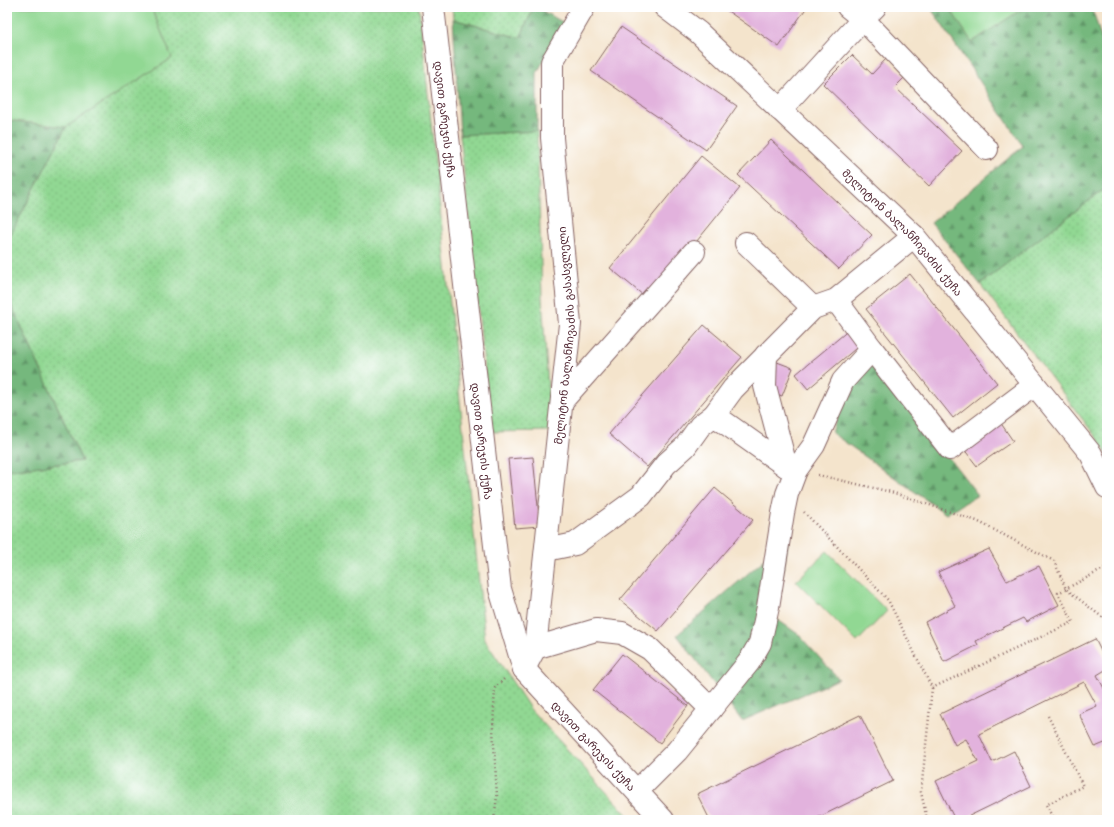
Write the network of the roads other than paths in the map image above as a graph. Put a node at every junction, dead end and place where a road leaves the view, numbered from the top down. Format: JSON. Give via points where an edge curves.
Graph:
{"nodes":[{"id":1,"x":433,"y":7,"type":"edge"},
{"id":2,"x":665,"y":7,"type":"edge"},
{"id":3,"x":584,"y":8,"type":"edge"},
{"id":4,"x":862,"y":11,"type":"edge"},
{"id":5,"x":780,"y":110,"type":"junction"},
{"id":6,"x":987,"y":149,"type":"dead end"},
{"id":7,"x":914,"y":236,"type":"junction"},
{"id":8,"x":746,"y":243,"type":"dead end"},
{"id":9,"x":694,"y":252,"type":"dead end"},
{"id":10,"x":836,"y":300,"type":"junction"},
{"id":11,"x":813,"y":308,"type":"junction"},
{"id":12,"x":872,"y":349,"type":"junction"},
{"id":13,"x":766,"y":355,"type":"junction"},
{"id":14,"x":1036,"y":385,"type":"junction"},
{"id":15,"x":562,"y":400,"type":"junction"},
{"id":16,"x":714,"y":415,"type":"junction"},
{"id":17,"x":791,"y":468,"type":"junction"},
{"id":18,"x":1107,"y":487,"type":"edge"},
{"id":19,"x":546,"y":550,"type":"junction"},
{"id":20,"x":535,"y":648,"type":"junction"},
{"id":21,"x":524,"y":669,"type":"junction"},
{"id":22,"x":711,"y":709,"type":"junction"},
{"id":23,"x":637,"y":791,"type":"junction"},
{"id":24,"x":663,"y":820,"type":"edge"}],
"edges":[{"from":1,"to":21,"type":"street","name":"დავით გარეჯის ქუჩა","via":[[500,589]]},
{"from":2,"to":5,"type":"street","name":"მელიტონ ბალანჩივაძის ქუჩა","via":[[698,32]]},
{"from":3,"to":15,"type":"street","name":"მელიტონ ბალანჩივაძის გასასვლელი","via":[[552,62],[552,138],[570,324]]},
{"from":4,"to":5,"type":"street"},
{"from":4,"to":6,"type":"street"},
{"from":5,"to":7,"type":"street","name":"მელიტონ ბალანჩივაძის ქუჩა"},
{"from":7,"to":10,"type":"street"},
{"from":7,"to":14,"type":"street","name":"მელიტონ ბალანჩივაძის ქუჩა"},
{"from":8,"to":11,"type":"street"},
{"from":9,"to":15,"type":"street"},
{"from":10,"to":11,"type":"street"},
{"from":10,"to":12,"type":"street"},
{"from":11,"to":13,"type":"street"},
{"from":12,"to":14,"type":"street","via":[[950,449]]},
{"from":12,"to":17,"type":"street","via":[[843,381],[814,445]]},
{"from":13,"to":16,"type":"street","via":[[733,389]]},
{"from":13,"to":17,"type":"street","via":[[764,386]]},
{"from":14,"to":18,"type":"street","name":"მელიტონ ბალანჩივაძის ქუჩა","via":[[1091,454]]},
{"from":15,"to":19,"type":"street","name":"მელიტონ ბალანჩივაძის გასასვლელი"},
{"from":16,"to":17,"type":"street"},
{"from":16,"to":19,"type":"street","via":[[700,426],[685,447],[666,464],[641,496],[575,544]]},
{"from":17,"to":22,"type":"street","via":[[760,643],[749,662]]},
{"from":19,"to":20,"type":"street","name":"მელიტონ ბალანჩივაძის გასასვლელი"},
{"from":20,"to":21,"type":"street","name":"მელიტონ ბალანჩივაძის გასასვლელი"},
{"from":20,"to":22,"type":"street","via":[[596,630],[622,633],[650,649]]},
{"from":21,"to":23,"type":"street","name":"დავით გარეჯის ქუჩა"},
{"from":22,"to":23,"type":"street","via":[[677,751]]},
{"from":23,"to":24,"type":"street","name":"დავით გარეჯის ქუჩა"}]}
